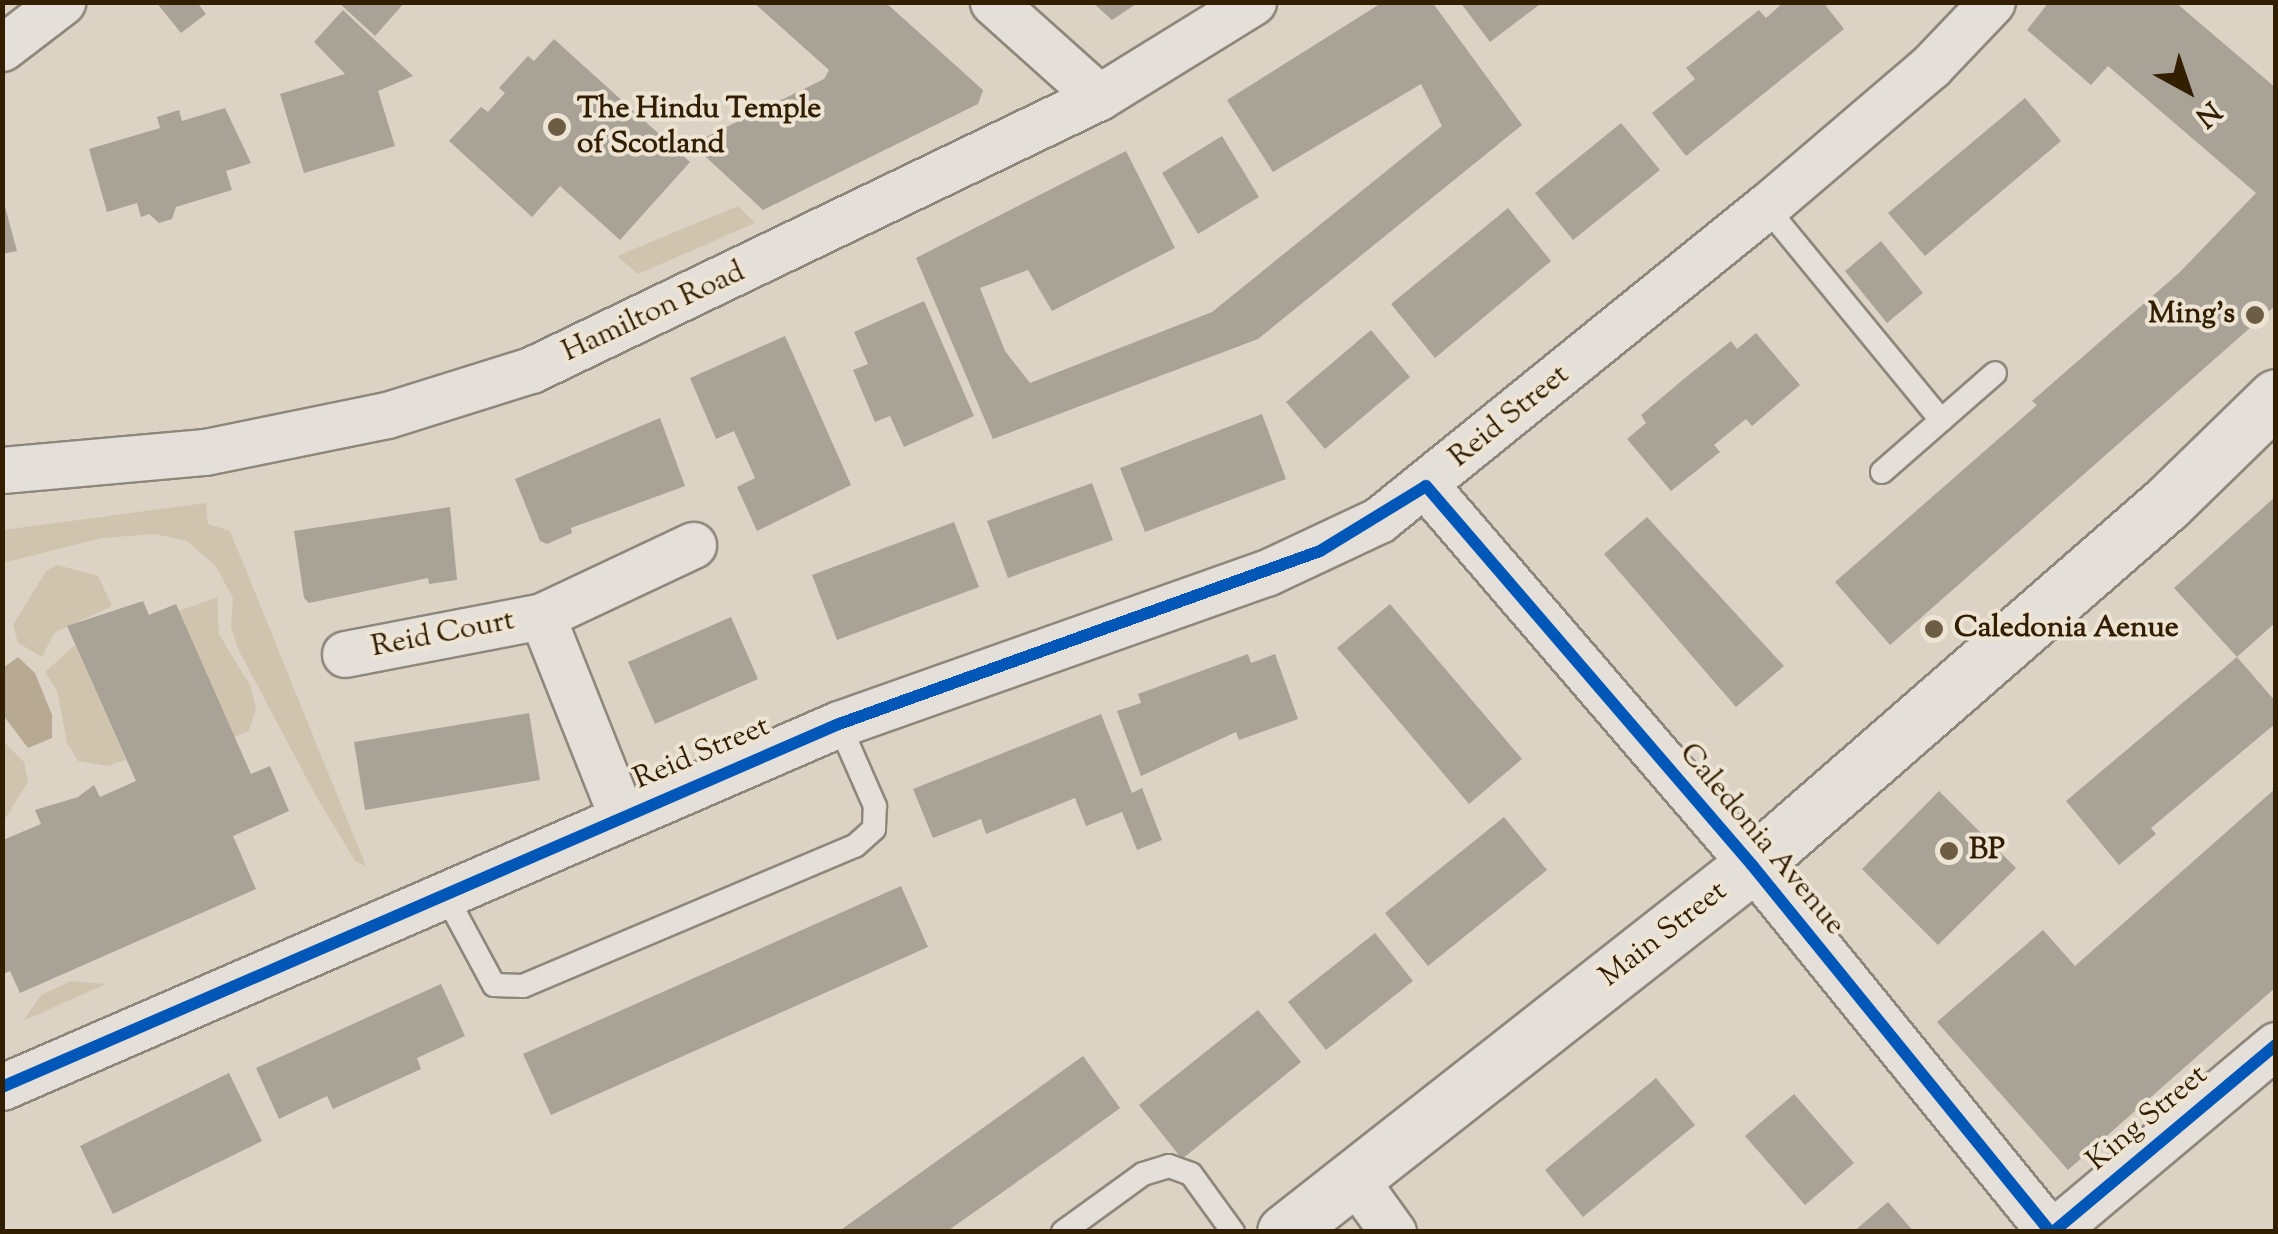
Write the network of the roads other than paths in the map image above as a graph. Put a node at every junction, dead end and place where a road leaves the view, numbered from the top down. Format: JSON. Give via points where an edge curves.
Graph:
{"nodes":[{"id":1,"x":62,"y":2,"type":"edge"},
{"id":2,"x":993,"y":2,"type":"edge"},
{"id":3,"x":1253,"y":2,"type":"edge"},
{"id":4,"x":1992,"y":2,"type":"edge"},
{"id":5,"x":2,"y":48,"type":"edge"},
{"id":6,"x":1099,"y":97,"type":"junction"},
{"id":7,"x":1766,"y":207,"type":"junction"},
{"id":8,"x":1996,"y":373,"type":"dead end"},
{"id":9,"x":2276,"y":397,"type":"edge"},
{"id":10,"x":1941,"y":420,"type":"junction"},
{"id":11,"x":2276,"y":424,"type":"edge"},
{"id":12,"x":2,"y":470,"type":"edge"},
{"id":13,"x":1882,"y":472,"type":"dead end"},
{"id":14,"x":1426,"y":486,"type":"junction"},
{"id":15,"x":2166,"y":504,"type":"junction"},
{"id":16,"x":693,"y":545,"type":"dead end"},
{"id":17,"x":542,"y":616,"type":"junction"},
{"id":18,"x":345,"y":654,"type":"dead end"},
{"id":19,"x":839,"y":724,"type":"junction"},
{"id":20,"x":621,"y":815,"type":"junction"},
{"id":21,"x":1752,"y":865,"type":"junction"},
{"id":22,"x":445,"y":894,"type":"junction"},
{"id":23,"x":2276,"y":1045,"type":"edge"},
{"id":24,"x":2,"y":1086,"type":"edge"},
{"id":25,"x":1354,"y":1178,"type":"junction"},
{"id":26,"x":1062,"y":1232,"type":"edge"},
{"id":27,"x":1234,"y":1232,"type":"edge"},
{"id":28,"x":1284,"y":1232,"type":"edge"},
{"id":29,"x":1393,"y":1232,"type":"edge"},
{"id":30,"x":2052,"y":1232,"type":"edge"}],
"edges":[{"from":1,"to":5,"type":"street"},
{"from":2,"to":6,"type":"street"},
{"from":3,"to":6,"type":"street","name":"Hamilton Road"},
{"from":4,"to":7,"type":"street","name":"Reid Street","via":[[1931,66]]},
{"from":6,"to":12,"type":"street","name":"Hamilton Road","via":[[531,370],[388,415],[204,452]]},
{"from":7,"to":10,"type":"lane"},
{"from":7,"to":14,"type":"street","name":"Reid Street"},
{"from":8,"to":10,"type":"lane"},
{"from":9,"to":15,"type":"main road","name":"Main Street"},
{"from":10,"to":13,"type":"lane"},
{"from":11,"to":15,"type":"main road","name":"Main Street"},
{"from":14,"to":19,"type":"street","name":"Reid Street","via":[[1379,520],[1266,573]]},
{"from":14,"to":21,"type":"street","name":"Caledonia Avenue"},
{"from":15,"to":21,"type":"main road","name":"Main Street"},
{"from":16,"to":17,"type":"street","name":"Reid Court"},
{"from":17,"to":18,"type":"street","name":"Reid Court"},
{"from":17,"to":20,"type":"street","name":"Reid Court"},
{"from":19,"to":20,"type":"street","name":"Reid Street"},
{"from":19,"to":22,"type":"lane","via":[[875,806],[874,829],[855,846],[523,986],[494,986]]},
{"from":20,"to":22,"type":"street","name":"Reid Street"},
{"from":21,"to":25,"type":"main road","name":"Main Street"},
{"from":21,"to":30,"type":"street","name":"Caledonia Avenue"},
{"from":22,"to":24,"type":"street","name":"Reid Street"},
{"from":23,"to":30,"type":"street","name":"King Street"},
{"from":25,"to":28,"type":"main road","name":"Main Street"},
{"from":25,"to":29,"type":"street"},
{"from":26,"to":27,"type":"lane","via":[[1143,1174],[1169,1166],[1191,1174]]}]}
